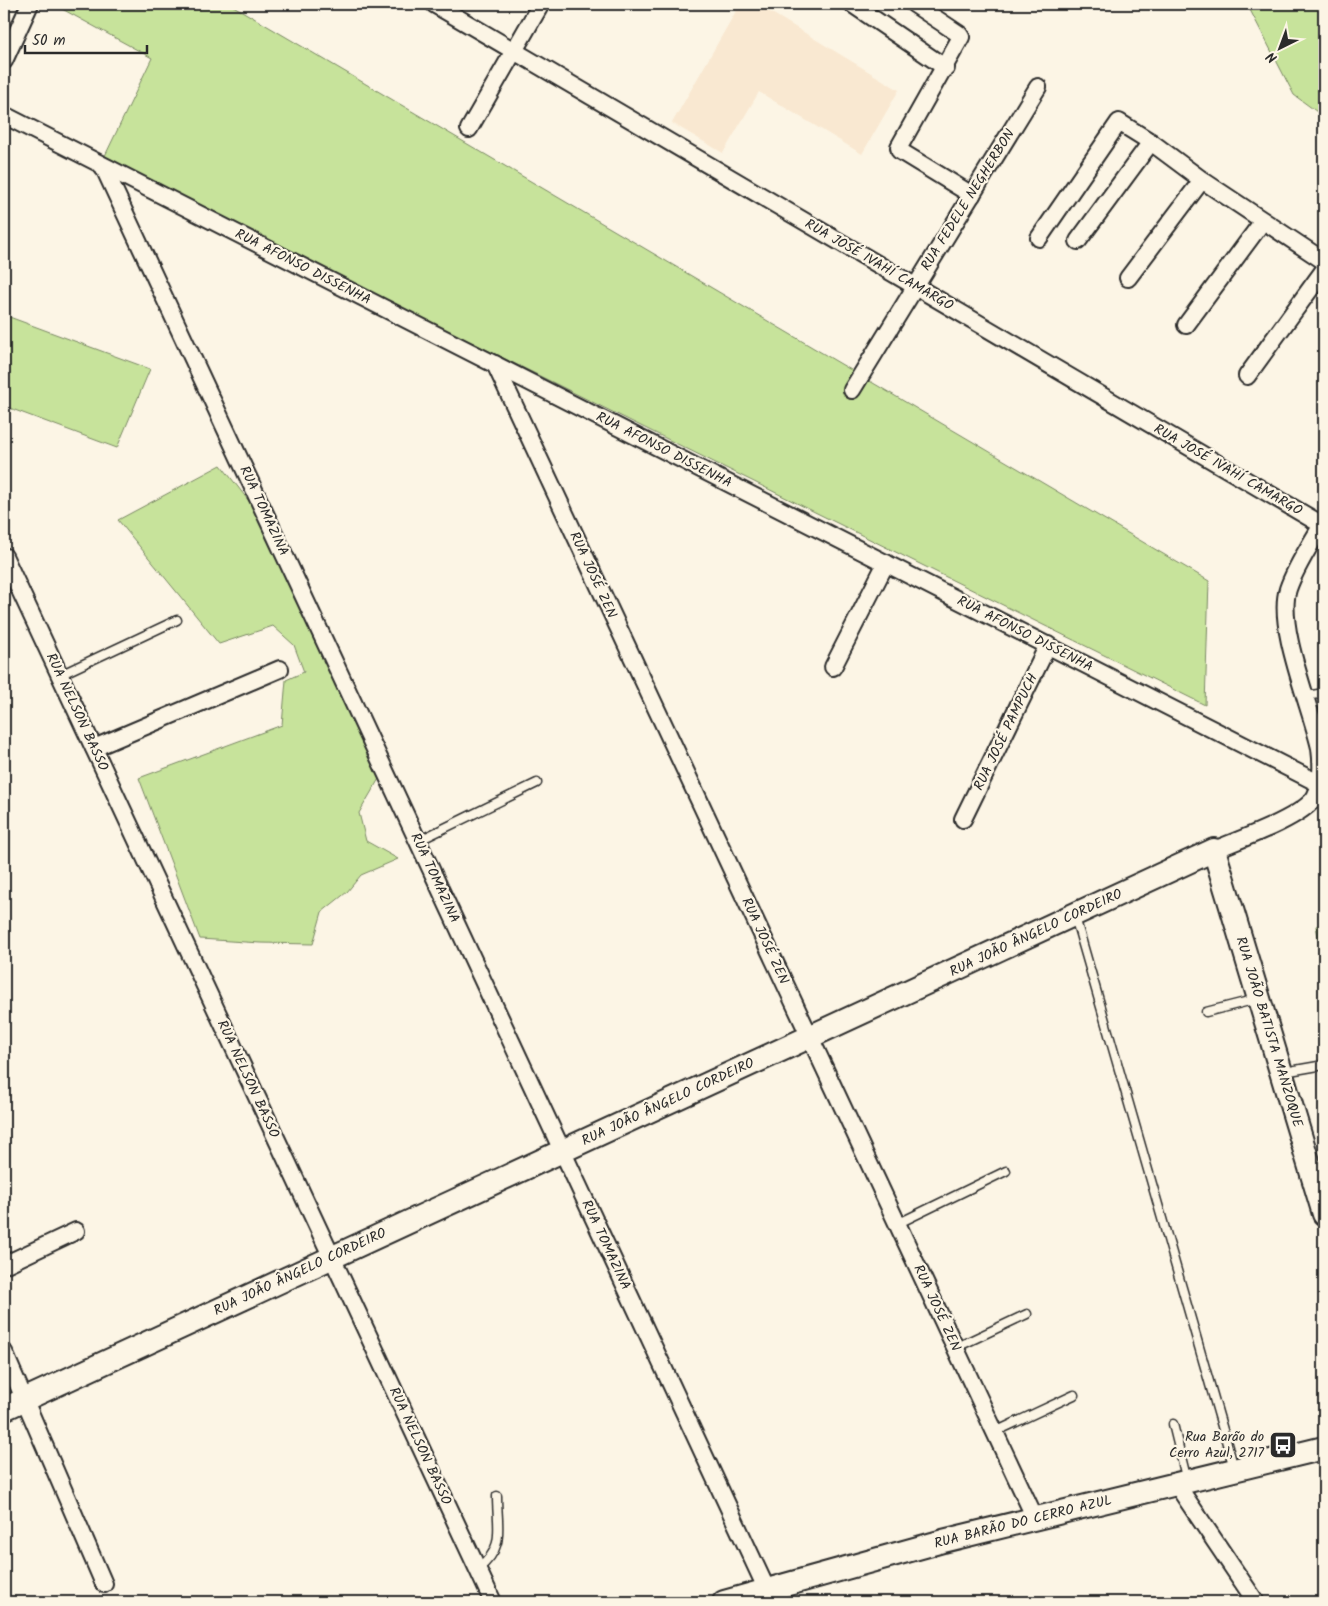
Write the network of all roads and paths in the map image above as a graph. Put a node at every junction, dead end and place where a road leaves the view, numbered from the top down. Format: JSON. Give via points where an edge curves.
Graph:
{"nodes":[{"id":1,"x":30,"y":4,"type":"edge"},
{"id":2,"x":434,"y":4,"type":"edge"},
{"id":3,"x":541,"y":4,"type":"edge"},
{"id":4,"x":852,"y":4,"type":"edge"},
{"id":5,"x":914,"y":4,"type":"edge"},
{"id":6,"x":514,"y":51,"type":"junction"},
{"id":7,"x":4,"y":61,"type":"edge"},
{"id":8,"x":946,"y":68,"type":"junction"},
{"id":9,"x":1038,"y":87,"type":"dead end"},
{"id":10,"x":4,"y":115,"type":"edge"},
{"id":11,"x":468,"y":129,"type":"dead end"},
{"id":12,"x":1150,"y":142,"type":"junction"},
{"id":13,"x":103,"y":166,"type":"junction"},
{"id":14,"x":1202,"y":180,"type":"junction"},
{"id":15,"x":972,"y":195,"type":"junction"},
{"id":16,"x":1263,"y":221,"type":"junction"},
{"id":17,"x":1039,"y":238,"type":"dead end"},
{"id":18,"x":1078,"y":241,"type":"dead end"},
{"id":19,"x":1324,"y":261,"type":"edge"},
{"id":20,"x":1324,"y":270,"type":"edge"},
{"id":21,"x":1128,"y":278,"type":"dead end"},
{"id":22,"x":916,"y":286,"type":"junction"},
{"id":23,"x":1186,"y":325,"type":"dead end"},
{"id":24,"x":495,"y":364,"type":"junction"},
{"id":25,"x":1247,"y":376,"type":"dead end"},
{"id":26,"x":852,"y":390,"type":"dead end"},
{"id":27,"x":1324,"y":524,"type":"edge"},
{"id":28,"x":4,"y":556,"type":"edge"},
{"id":29,"x":886,"y":563,"type":"junction"},
{"id":30,"x":177,"y":620,"type":"dead end"},
{"id":31,"x":1048,"y":645,"type":"junction"},
{"id":32,"x":833,"y":667,"type":"dead end"},
{"id":33,"x":280,"y":669,"type":"dead end"},
{"id":34,"x":60,"y":676,"type":"junction"},
{"id":35,"x":1324,"y":693,"type":"edge"},
{"id":36,"x":1306,"y":696,"type":"junction"},
{"id":37,"x":94,"y":748,"type":"junction"},
{"id":38,"x":537,"y":782,"type":"dead end"},
{"id":39,"x":1322,"y":784,"type":"edge"},
{"id":40,"x":963,"y":819,"type":"dead end"},
{"id":41,"x":418,"y":841,"type":"junction"},
{"id":42,"x":1214,"y":850,"type":"junction"},
{"id":43,"x":1074,"y":915,"type":"junction"},
{"id":44,"x":1259,"y":998,"type":"junction"},
{"id":45,"x":1206,"y":1012,"type":"dead end"},
{"id":46,"x":810,"y":1037,"type":"junction"},
{"id":47,"x":1324,"y":1065,"type":"edge"},
{"id":48,"x":1281,"y":1073,"type":"junction"},
{"id":49,"x":563,"y":1151,"type":"junction"},
{"id":50,"x":1006,"y":1171,"type":"dead end"},
{"id":51,"x":1324,"y":1214,"type":"edge"},
{"id":52,"x":897,"y":1224,"type":"junction"},
{"id":53,"x":76,"y":1231,"type":"dead end"},
{"id":54,"x":332,"y":1258,"type":"junction"},
{"id":55,"x":4,"y":1265,"type":"edge"},
{"id":56,"x":1027,"y":1314,"type":"dead end"},
{"id":57,"x":955,"y":1348,"type":"junction"},
{"id":58,"x":4,"y":1352,"type":"edge"},
{"id":59,"x":1074,"y":1394,"type":"dead end"},
{"id":60,"x":24,"y":1400,"type":"junction"},
{"id":61,"x":4,"y":1409,"type":"edge"},
{"id":62,"x":1173,"y":1424,"type":"dead end"},
{"id":63,"x":995,"y":1432,"type":"junction"},
{"id":64,"x":1324,"y":1448,"type":"edge"},
{"id":65,"x":1235,"y":1470,"type":"junction"},
{"id":66,"x":1182,"y":1484,"type":"junction"},
{"id":67,"x":497,"y":1496,"type":"dead end"},
{"id":68,"x":1035,"y":1518,"type":"junction"},
{"id":69,"x":478,"y":1569,"type":"junction"},
{"id":70,"x":104,"y":1584,"type":"dead end"},
{"id":71,"x":767,"y":1590,"type":"junction"},
{"id":72,"x":493,"y":1602,"type":"edge"},
{"id":73,"x":724,"y":1602,"type":"edge"},
{"id":74,"x":1256,"y":1602,"type":"edge"}],
"edges":[{"from":1,"to":7,"type":"street"},
{"from":2,"to":6,"type":"street","name":"RUA JOSÉ IVAHÍ CAMARGO"},
{"from":3,"to":6,"type":"street"},
{"from":4,"to":8,"type":"street"},
{"from":5,"to":8,"type":"street","via":[[961,37]]},
{"from":6,"to":11,"type":"street"},
{"from":6,"to":22,"type":"street","name":"RUA JOSÉ IVAHÍ CAMARGO"},
{"from":8,"to":15,"type":"street","via":[[899,147],[900,151]]},
{"from":9,"to":15,"type":"street","name":"RUA FEDELE NEGHERBON"},
{"from":10,"to":13,"type":"street","name":"RUA AFONSO DISSENHA"},
{"from":12,"to":14,"type":"street"},
{"from":12,"to":17,"type":"street","via":[[1118,122]]},
{"from":12,"to":18,"type":"street"},
{"from":13,"to":24,"type":"street","name":"RUA AFONSO DISSENHA"},
{"from":13,"to":41,"type":"street","name":"RUA TOMAZINA"},
{"from":14,"to":16,"type":"street"},
{"from":14,"to":21,"type":"street"},
{"from":15,"to":22,"type":"street","name":"RUA FEDELE NEGHERBON"},
{"from":16,"to":19,"type":"street"},
{"from":16,"to":23,"type":"street"},
{"from":20,"to":25,"type":"street"},
{"from":22,"to":26,"type":"street","name":"RUA FEDELE NEGHERBON"},
{"from":22,"to":27,"type":"street","name":"RUA JOSÉ IVAHÍ CAMARGO"},
{"from":24,"to":29,"type":"street","name":"RUA AFONSO DISSENHA"},
{"from":24,"to":46,"type":"street","name":"RUA JOSÉ ZEN"},
{"from":27,"to":36,"type":"street","via":[[1294,573],[1285,606],[1286,624]]},
{"from":28,"to":34,"type":"street","name":"RUA NELSON BASSO"},
{"from":29,"to":31,"type":"street","name":"RUA AFONSO DISSENHA"},
{"from":29,"to":32,"type":"street"},
{"from":30,"to":34,"type":"lane"},
{"from":31,"to":39,"type":"street","name":"RUA AFONSO DISSENHA"},
{"from":31,"to":40,"type":"street","name":"RUA JOSÉ PAMPUCH"},
{"from":33,"to":37,"type":"street"},
{"from":34,"to":37,"type":"street","name":"RUA NELSON BASSO"},
{"from":35,"to":36,"type":"lane"},
{"from":36,"to":39,"type":"street","via":[[1320,748]]},
{"from":37,"to":54,"type":"street","name":"RUA NELSON BASSO"},
{"from":38,"to":41,"type":"lane"},
{"from":39,"to":42,"type":"street","name":"RUA JOÃO ÂNGELO CORDEIRO","via":[[1309,805],[1299,812]]},
{"from":41,"to":49,"type":"street","name":"RUA TOMAZINA"},
{"from":42,"to":43,"type":"street","name":"RUA JOÃO ÂNGELO CORDEIRO"},
{"from":42,"to":44,"type":"street","name":"RUA JOÃO BATISTA MANZOQUE"},
{"from":43,"to":46,"type":"street","name":"RUA JOÃO ÂNGELO CORDEIRO"},
{"from":43,"to":65,"type":"lane"},
{"from":44,"to":45,"type":"lane"},
{"from":44,"to":48,"type":"street","name":"RUA JOÃO BATISTA MANZOQUE"},
{"from":46,"to":49,"type":"street","name":"RUA JOÃO ÂNGELO CORDEIRO"},
{"from":46,"to":52,"type":"street","name":"RUA JOSÉ ZEN"},
{"from":47,"to":48,"type":"lane"},
{"from":48,"to":51,"type":"street","name":"RUA JOÃO BATISTA MANZOQUE"},
{"from":49,"to":54,"type":"street","name":"RUA JOÃO ÂNGELO CORDEIRO"},
{"from":49,"to":71,"type":"street","name":"RUA TOMAZINA"},
{"from":50,"to":52,"type":"lane"},
{"from":52,"to":57,"type":"street","name":"RUA JOSÉ ZEN"},
{"from":53,"to":55,"type":"street"},
{"from":54,"to":60,"type":"street","name":"RUA JOÃO ÂNGELO CORDEIRO"},
{"from":54,"to":69,"type":"street","name":"RUA NELSON BASSO"},
{"from":56,"to":57,"type":"lane"},
{"from":57,"to":63,"type":"street","name":"RUA JOSÉ ZEN"},
{"from":58,"to":60,"type":"street"},
{"from":59,"to":63,"type":"lane"},
{"from":60,"to":61,"type":"street","name":"RUA JOÃO ÂNGELO CORDEIRO"},
{"from":60,"to":70,"type":"street"},
{"from":62,"to":66,"type":"lane"},
{"from":63,"to":68,"type":"street","name":"RUA JOSÉ ZEN"},
{"from":64,"to":65,"type":"street","name":"RUA BARÃO DO CERRO AZUL"},
{"from":65,"to":66,"type":"street","name":"RUA BARÃO DO CERRO AZUL"},
{"from":66,"to":68,"type":"street","name":"RUA BARÃO DO CERRO AZUL"},
{"from":66,"to":74,"type":"street"},
{"from":67,"to":69,"type":"lane","via":[[498,1546],[490,1560]]},
{"from":68,"to":71,"type":"street","name":"RUA BARÃO DO CERRO AZUL"},
{"from":69,"to":72,"type":"street","name":"RUA NELSON BASSO"},
{"from":71,"to":73,"type":"street","name":"RUA BARÃO DO CERRO AZUL"}]}
